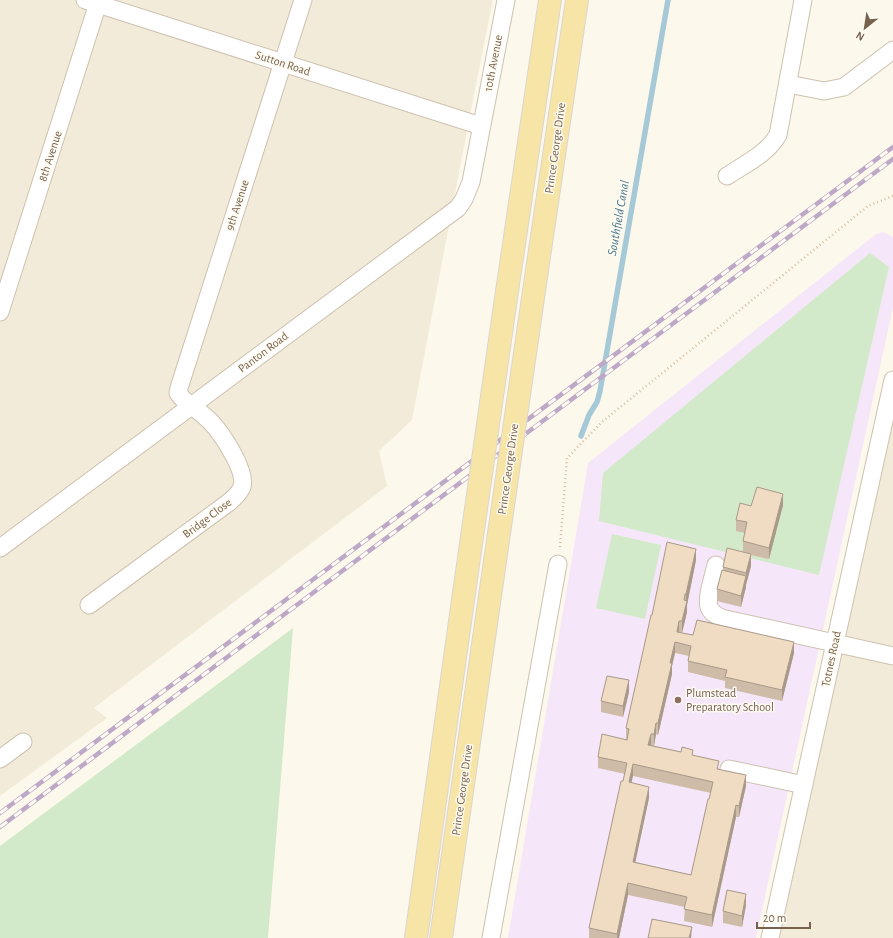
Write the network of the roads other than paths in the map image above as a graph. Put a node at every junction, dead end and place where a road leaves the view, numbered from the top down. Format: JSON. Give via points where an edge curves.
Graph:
{"nodes":[{"id":1,"x":303,"y":0,"type":"edge"},
{"id":2,"x":506,"y":0,"type":"edge"},
{"id":3,"x":550,"y":0,"type":"edge"},
{"id":4,"x":577,"y":0,"type":"edge"},
{"id":5,"x":803,"y":0,"type":"edge"},
{"id":6,"x":94,"y":1,"type":"edge"},
{"id":7,"x":893,"y":50,"type":"edge"},
{"id":8,"x":283,"y":64,"type":"junction"},
{"id":9,"x":788,"y":84,"type":"junction"},
{"id":10,"x":481,"y":126,"type":"junction"},
{"id":11,"x":727,"y":176,"type":"dead end"},
{"id":12,"x":0,"y":312,"type":"edge"},
{"id":13,"x":893,"y":380,"type":"edge"},
{"id":14,"x":191,"y":406,"type":"junction"},
{"id":15,"x":0,"y":548,"type":"edge"},
{"id":16,"x":558,"y":564,"type":"road end"},
{"id":17,"x":716,"y":564,"type":"dead end"},
{"id":18,"x":88,"y":605,"type":"dead end"},
{"id":19,"x":835,"y":643,"type":"junction"},
{"id":20,"x":893,"y":656,"type":"edge"},
{"id":21,"x":23,"y":742,"type":"dead end"},
{"id":22,"x":0,"y":759,"type":"edge"},
{"id":23,"x":729,"y":768,"type":"dead end"},
{"id":24,"x":804,"y":785,"type":"junction"},
{"id":25,"x":416,"y":938,"type":"edge"},
{"id":26,"x":441,"y":938,"type":"edge"},
{"id":27,"x":492,"y":938,"type":"edge"},
{"id":28,"x":770,"y":938,"type":"edge"}],
"edges":[{"from":1,"to":8,"type":"street","name":"9th Avenue"},
{"from":2,"to":10,"type":"street","name":"10th Avenue"},
{"from":3,"to":25,"type":"main road","name":"Prince George Drive","bridge":true},
{"from":4,"to":26,"type":"main road","name":"Prince George Drive","bridge":true},
{"from":5,"to":9,"type":"street"},
{"from":6,"to":8,"type":"street","name":"Sutton Road"},
{"from":6,"to":12,"type":"street","name":"8th Avenue"},
{"from":7,"to":9,"type":"street","via":[[844,87],[824,91]]},
{"from":8,"to":10,"type":"street","name":"Sutton Road"},
{"from":8,"to":14,"type":"street","name":"9th Avenue","via":[[180,382],[178,393]]},
{"from":9,"to":11,"type":"street","via":[[781,125],[774,142]]},
{"from":10,"to":14,"type":"street","name":"Panton Road","via":[[468,191],[458,208]]},
{"from":13,"to":19,"type":"street","name":"Totnes Road"},
{"from":14,"to":15,"type":"street","name":"Panton Road"},
{"from":14,"to":18,"type":"street","name":"Bridge Close","via":[[212,423],[235,456],[242,474],[239,493]]},
{"from":16,"to":27,"type":"street"},
{"from":17,"to":19,"type":"street","via":[[708,602],[715,615]]},
{"from":19,"to":20,"type":"street"},
{"from":19,"to":24,"type":"street","name":"Totnes Road"},
{"from":21,"to":22,"type":"street"},
{"from":23,"to":24,"type":"street"},
{"from":24,"to":28,"type":"street","name":"Totnes Road"}]}
